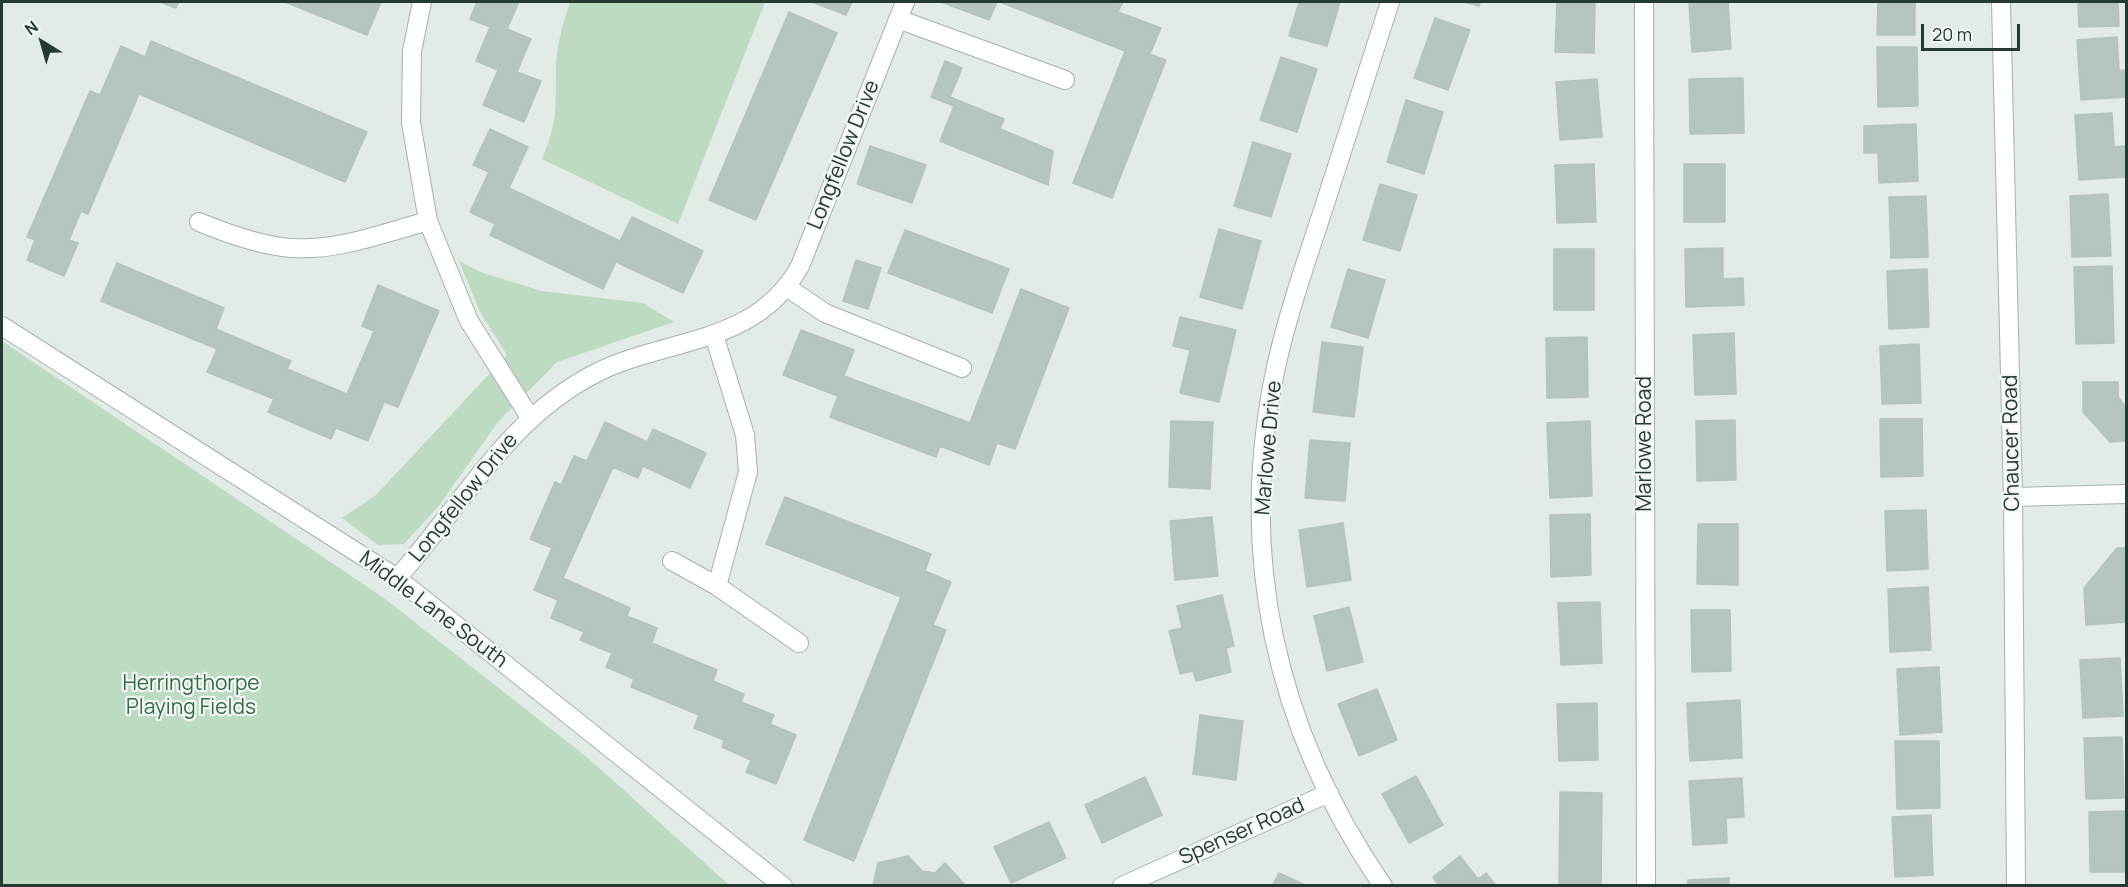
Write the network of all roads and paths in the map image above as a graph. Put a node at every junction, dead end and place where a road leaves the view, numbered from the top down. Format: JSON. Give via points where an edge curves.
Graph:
{"nodes":[{"id":1,"x":422,"y":2,"type":"edge"},
{"id":2,"x":905,"y":2,"type":"edge"},
{"id":3,"x":1390,"y":2,"type":"edge"},
{"id":4,"x":1644,"y":2,"type":"edge"},
{"id":5,"x":2001,"y":2,"type":"edge"},
{"id":6,"x":898,"y":20,"type":"junction"},
{"id":7,"x":1065,"y":80,"type":"dead end"},
{"id":8,"x":428,"y":221,"type":"junction"},
{"id":9,"x":199,"y":222,"type":"dead end"},
{"id":10,"x":788,"y":288,"type":"junction"},
{"id":11,"x":2,"y":326,"type":"edge"},
{"id":12,"x":714,"y":335,"type":"junction"},
{"id":13,"x":963,"y":368,"type":"dead end"},
{"id":14,"x":531,"y":419,"type":"junction"},
{"id":15,"x":2127,"y":494,"type":"edge"},
{"id":16,"x":2013,"y":497,"type":"junction"},
{"id":17,"x":672,"y":561,"type":"dead end"},
{"id":18,"x":397,"y":578,"type":"junction"},
{"id":19,"x":717,"y":586,"type":"junction"},
{"id":20,"x":799,"y":643,"type":"dead end"},
{"id":21,"x":1329,"y":793,"type":"junction"},
{"id":22,"x":783,"y":885,"type":"edge"},
{"id":23,"x":1122,"y":885,"type":"edge"},
{"id":24,"x":1383,"y":885,"type":"edge"},
{"id":25,"x":1646,"y":885,"type":"edge"},
{"id":26,"x":2016,"y":885,"type":"edge"}],
"edges":[{"from":1,"to":8,"type":"street","name":"Longfellow Drive","via":[[412,51],[411,123]]},
{"from":2,"to":6,"type":"street","name":"Longfellow Drive"},
{"from":3,"to":21,"type":"street","name":"Marlowe Drive","via":[[1293,303],[1269,409],[1262,487],[1264,590],[1274,646],[1290,704]]},
{"from":4,"to":25,"type":"street","name":"Marlowe Road"},
{"from":5,"to":16,"type":"street","name":"Chaucer Road"},
{"from":6,"to":7,"type":"street"},
{"from":6,"to":10,"type":"street","name":"Longfellow Drive"},
{"from":8,"to":9,"type":"street","via":[[338,244],[291,248],[225,233]]},
{"from":8,"to":14,"type":"street","name":"Longfellow Drive","via":[[469,321]]},
{"from":10,"to":12,"type":"street","name":"Longfellow Drive","via":[[749,320]]},
{"from":10,"to":13,"type":"street","via":[[825,313]]},
{"from":11,"to":18,"type":"street","name":"Middle Lane South"},
{"from":12,"to":14,"type":"street","name":"Longfellow Drive","via":[[597,373]]},
{"from":12,"to":19,"type":"street","via":[[746,435],[748,472]]},
{"from":14,"to":18,"type":"street","name":"Longfellow Drive","via":[[480,472]]},
{"from":15,"to":16,"type":"street"},
{"from":16,"to":26,"type":"street","name":"Chaucer Road"},
{"from":17,"to":19,"type":"street"},
{"from":18,"to":22,"type":"street","name":"Middle Lane South"},
{"from":19,"to":20,"type":"street"},
{"from":21,"to":23,"type":"street","name":"Spenser Road"},
{"from":21,"to":24,"type":"street","name":"Marlowe Drive"}]}
